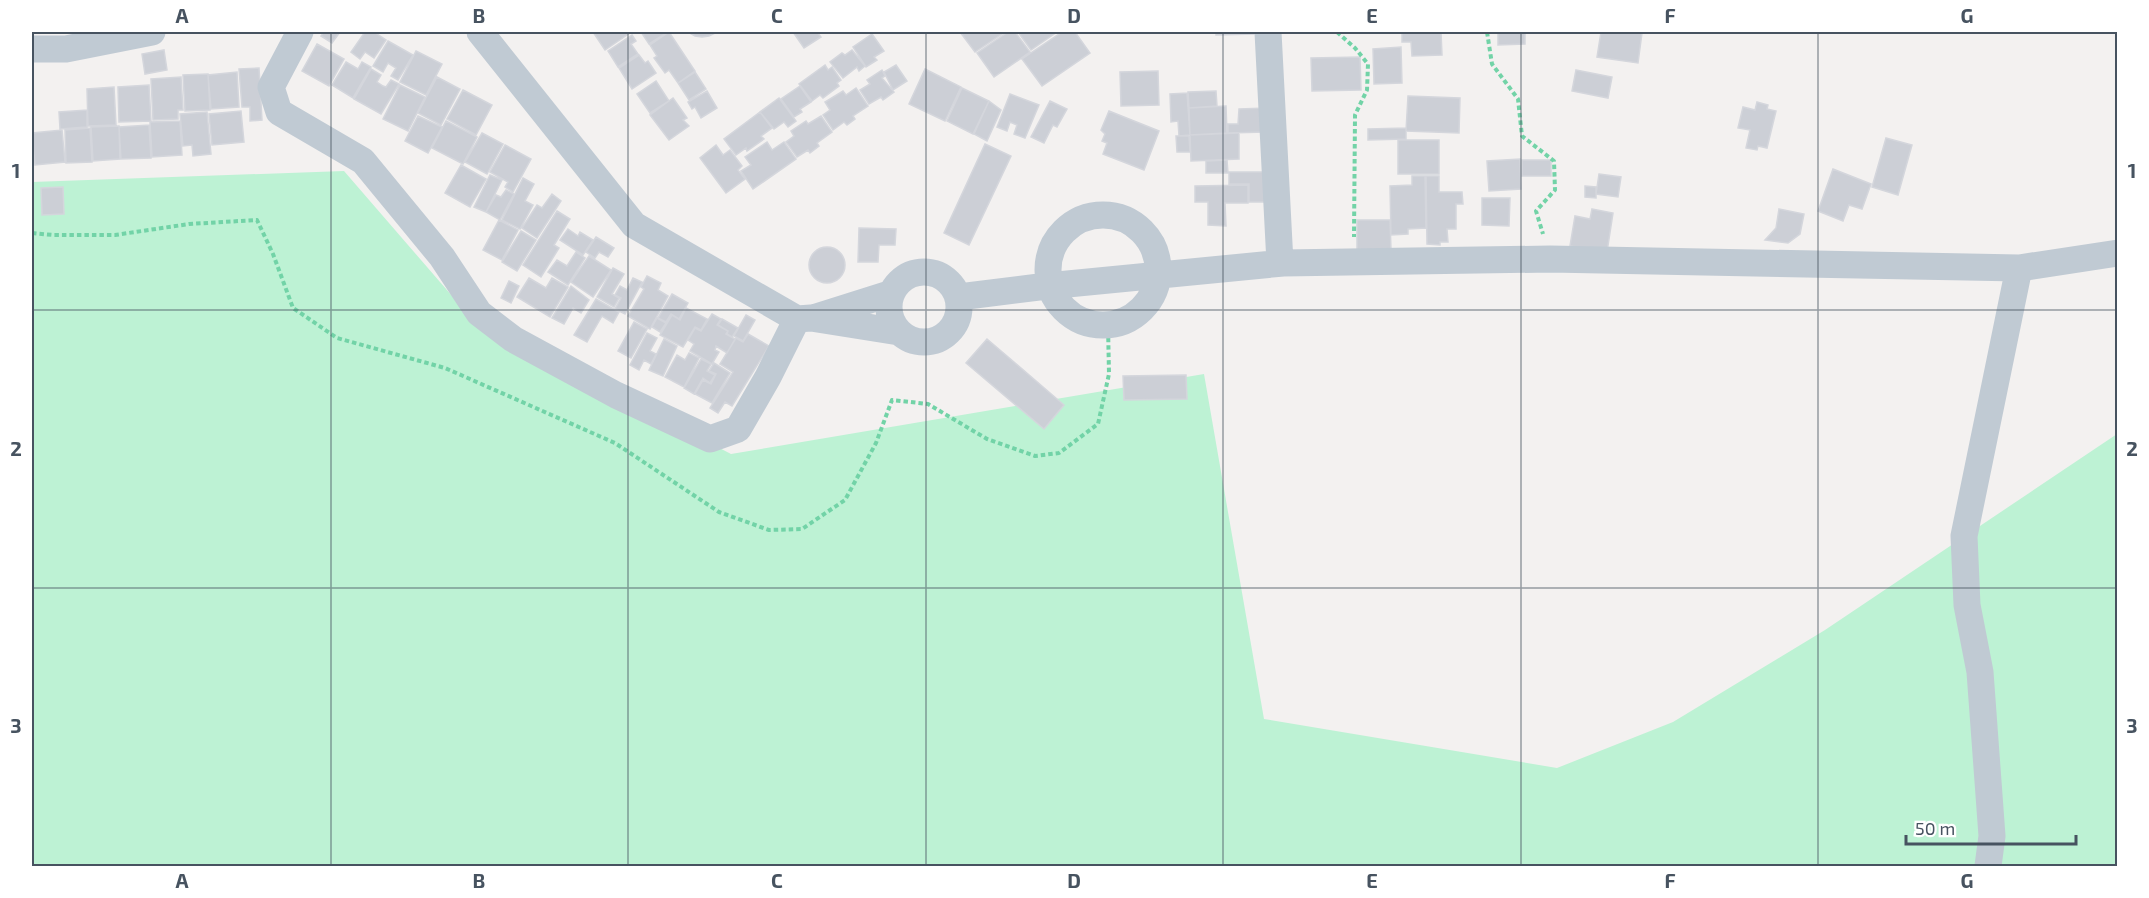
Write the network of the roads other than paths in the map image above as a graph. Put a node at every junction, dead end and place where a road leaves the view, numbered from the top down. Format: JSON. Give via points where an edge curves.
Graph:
{"nodes":[{"id":1,"x":152,"y":32,"type":"edge"},
{"id":2,"x":300,"y":32,"type":"edge"},
{"id":3,"x":480,"y":32,"type":"edge"},
{"id":4,"x":1268,"y":32,"type":"edge"},
{"id":5,"x":32,"y":49,"type":"edge"},
{"id":6,"x":2118,"y":253,"type":"edge"},
{"id":7,"x":1280,"y":264,"type":"junction"},
{"id":8,"x":2019,"y":268,"type":"junction"},
{"id":9,"x":1156,"y":276,"type":"junction"},
{"id":10,"x":1053,"y":286,"type":"junction"},
{"id":11,"x":892,"y":292,"type":"junction"},
{"id":12,"x":959,"y":297,"type":"junction"},
{"id":13,"x":804,"y":318,"type":"junction"},
{"id":14,"x":899,"y":332,"type":"junction"},
{"id":15,"x":1988,"y":867,"type":"edge"}],
"edges":[{"from":1,"to":5,"type":"street","via":[[66,49]]},
{"from":2,"to":13,"type":"street","via":[[271,87],[279,112],[363,161],[442,257],[479,313],[513,339],[616,395],[710,439],[738,429]]},
{"from":3,"to":13,"type":"street","via":[[634,225]]},
{"from":4,"to":7,"type":"street"},
{"from":6,"to":8,"type":"street"},
{"from":7,"to":8,"type":"street","via":[[1550,259]]},
{"from":7,"to":9,"type":"street"},
{"from":8,"to":15,"type":"street","via":[[1964,536],[1967,605],[1980,672],[1992,836]]},
{"from":9,"to":10,"type":"street"},
{"from":9,"to":10,"type":"street","via":[[1150,299],[1139,312],[1108,325],[1075,318],[1061,307]]},
{"from":9,"to":10,"type":"street","via":[[1158,265],[1153,246],[1142,231],[1126,220],[1108,215],[1089,217],[1058,238],[1050,255],[1048,274]]},
{"from":10,"to":12,"type":"street"},
{"from":11,"to":12,"type":"street","via":[[906,276],[927,271],[947,279]]},
{"from":11,"to":13,"type":"street"},
{"from":11,"to":14,"type":"street","via":[[890,314]]},
{"from":12,"to":14,"type":"street","via":[[958,318],[946,334],[928,342]]},
{"from":13,"to":14,"type":"street"}]}
